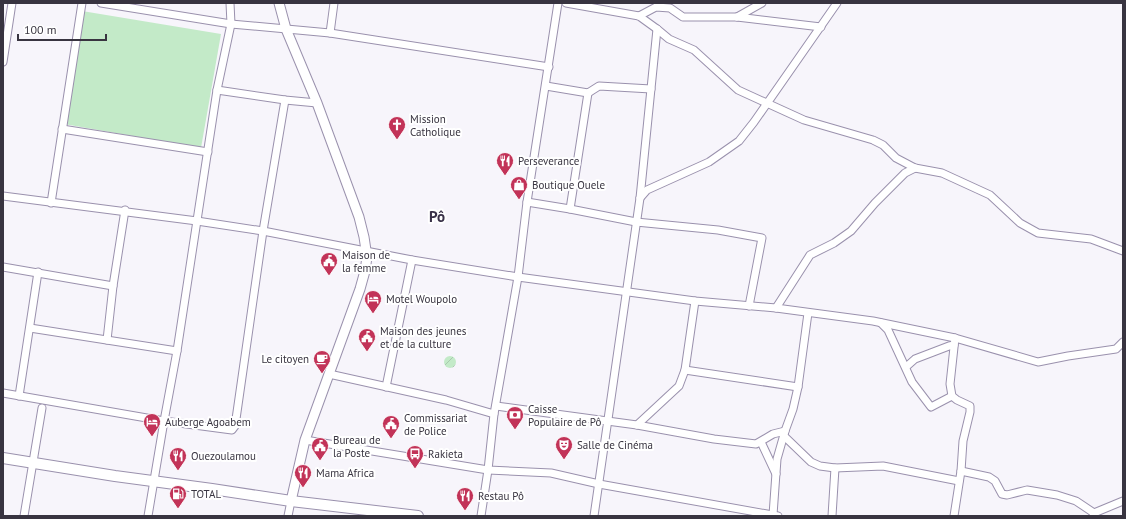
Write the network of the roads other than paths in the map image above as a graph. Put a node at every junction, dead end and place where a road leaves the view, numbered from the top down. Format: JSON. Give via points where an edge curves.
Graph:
{"nodes":[{"id":1,"x":12,"y":3,"type":"edge"},
{"id":2,"x":82,"y":3,"type":"edge"},
{"id":3,"x":101,"y":3,"type":"edge"},
{"id":4,"x":230,"y":3,"type":"edge"},
{"id":5,"x":279,"y":3,"type":"edge"},
{"id":6,"x":334,"y":3,"type":"edge"},
{"id":7,"x":558,"y":3,"type":"edge"},
{"id":8,"x":566,"y":3,"type":"edge"},
{"id":9,"x":762,"y":3,"type":"edge"},
{"id":10,"x":837,"y":3,"type":"edge"},
{"id":11,"x":639,"y":16,"type":"junction"},
{"id":12,"x":737,"y":17,"type":"junction"},
{"id":13,"x":230,"y":24,"type":"junction"},
{"id":14,"x":821,"y":27,"type":"junction"},
{"id":15,"x":286,"y":29,"type":"junction"},
{"id":16,"x":658,"y":29,"type":"junction"},
{"id":17,"x":330,"y":33,"type":"junction"},
{"id":18,"x":3,"y":58,"type":"edge"},
{"id":19,"x":549,"y":67,"type":"junction"},
{"id":20,"x":546,"y":86,"type":"junction"},
{"id":21,"x":651,"y":89,"type":"junction"},
{"id":22,"x":217,"y":90,"type":"junction"},
{"id":23,"x":588,"y":93,"type":"junction"},
{"id":24,"x":285,"y":100,"type":"junction"},
{"id":25,"x":317,"y":103,"type":"junction"},
{"id":26,"x":766,"y":104,"type":"junction"},
{"id":27,"x":62,"y":129,"type":"junction"},
{"id":28,"x":208,"y":152,"type":"junction"},
{"id":29,"x":915,"y":168,"type":"junction"},
{"id":30,"x":3,"y":196,"type":"edge"},
{"id":31,"x":640,"y":198,"type":"junction"},
{"id":32,"x":51,"y":202,"type":"junction"},
{"id":33,"x":528,"y":202,"type":"junction"},
{"id":34,"x":570,"y":209,"type":"junction"},
{"id":35,"x":125,"y":210,"type":"junction"},
{"id":36,"x":197,"y":221,"type":"junction"},
{"id":37,"x":636,"y":222,"type":"junction"},
{"id":38,"x":263,"y":231,"type":"junction"},
{"id":39,"x":366,"y":251,"type":"junction"},
{"id":40,"x":1123,"y":251,"type":"edge"},
{"id":41,"x":412,"y":260,"type":"junction"},
{"id":42,"x":3,"y":267,"type":"edge"},
{"id":43,"x":38,"y":272,"type":"junction"},
{"id":44,"x":518,"y":277,"type":"junction"},
{"id":45,"x":113,"y":286,"type":"junction"},
{"id":46,"x":626,"y":292,"type":"junction"},
{"id":47,"x":695,"y":301,"type":"junction"},
{"id":48,"x":749,"y":306,"type":"junction"},
{"id":49,"x":776,"y":308,"type":"junction"},
{"id":50,"x":808,"y":313,"type":"junction"},
{"id":51,"x":881,"y":323,"type":"junction"},
{"id":52,"x":30,"y":328,"type":"junction"},
{"id":53,"x":107,"y":340,"type":"junction"},
{"id":54,"x":954,"y":342,"type":"junction"},
{"id":55,"x":1123,"y":342,"type":"edge"},
{"id":56,"x":177,"y":351,"type":"junction"},
{"id":57,"x":906,"y":367,"type":"junction"},
{"id":58,"x":685,"y":370,"type":"junction"},
{"id":59,"x":329,"y":374,"type":"junction"},
{"id":60,"x":386,"y":387,"type":"junction"},
{"id":61,"x":798,"y":387,"type":"junction"},
{"id":62,"x":3,"y":393,"type":"edge"},
{"id":63,"x":19,"y":396,"type":"junction"},
{"id":64,"x":952,"y":396,"type":"junction"},
{"id":65,"x":36,"y":399,"type":"junction"},
{"id":66,"x":51,"y":401,"type":"junction"},
{"id":67,"x":496,"y":406,"type":"junction"},
{"id":68,"x":42,"y":408,"type":"junction"},
{"id":69,"x":494,"y":414,"type":"junction"},
{"id":70,"x":164,"y":421,"type":"junction"},
{"id":71,"x":609,"y":422,"type":"junction"},
{"id":72,"x":637,"y":425,"type":"junction"},
{"id":73,"x":784,"y":434,"type":"junction"},
{"id":74,"x":305,"y":440,"type":"junction"},
{"id":75,"x":761,"y":442,"type":"junction"},
{"id":76,"x":3,"y":458,"type":"edge"},
{"id":77,"x":32,"y":463,"type":"junction"},
{"id":78,"x":835,"y":468,"type":"junction"},
{"id":79,"x":488,"y":470,"type":"junction"},
{"id":80,"x":961,"y":471,"type":"junction"},
{"id":81,"x":777,"y":475,"type":"junction"},
{"id":82,"x":959,"y":481,"type":"junction"},
{"id":83,"x":154,"y":482,"type":"junction"},
{"id":84,"x":599,"y":484,"type":"junction"},
{"id":85,"x":291,"y":501,"type":"junction"},
{"id":86,"x":1123,"y":501,"type":"edge"},
{"id":87,"x":380,"y":514,"type":"edge"},
{"id":88,"x":1093,"y":514,"type":"edge"},
{"id":89,"x":24,"y":516,"type":"edge"},
{"id":90,"x":148,"y":516,"type":"edge"},
{"id":91,"x":288,"y":516,"type":"edge"},
{"id":92,"x":418,"y":516,"type":"edge"},
{"id":93,"x":481,"y":516,"type":"edge"},
{"id":94,"x":594,"y":516,"type":"edge"},
{"id":95,"x":776,"y":516,"type":"edge"},
{"id":96,"x":832,"y":516,"type":"edge"},
{"id":97,"x":954,"y":516,"type":"edge"}],
"edges":[{"from":1,"to":18,"type":"street"},
{"from":2,"to":27,"type":"street"},
{"from":3,"to":13,"type":"street"},
{"from":4,"to":13,"type":"street"},
{"from":5,"to":15,"type":"main road"},
{"from":6,"to":17,"type":"street"},
{"from":7,"to":19,"type":"street"},
{"from":8,"to":11,"type":"street"},
{"from":9,"to":12,"type":"street"},
{"from":10,"to":14,"type":"street"},
{"from":11,"to":12,"type":"street","via":[[656,7],[670,8],[683,17]]},
{"from":11,"to":16,"type":"street"},
{"from":12,"to":14,"type":"street"},
{"from":13,"to":15,"type":"street"},
{"from":13,"to":22,"type":"street"},
{"from":14,"to":26,"type":"street"},
{"from":15,"to":17,"type":"street"},
{"from":15,"to":25,"type":"main road"},
{"from":16,"to":21,"type":"street"},
{"from":16,"to":26,"type":"street","via":[[669,39],[694,50],[738,90]]},
{"from":17,"to":19,"type":"street"},
{"from":19,"to":20,"type":"street"},
{"from":20,"to":23,"type":"street"},
{"from":20,"to":33,"type":"street"},
{"from":21,"to":23,"type":"street","via":[[599,86]]},
{"from":21,"to":31,"type":"street"},
{"from":22,"to":24,"type":"street"},
{"from":22,"to":28,"type":"street"},
{"from":23,"to":34,"type":"street"},
{"from":24,"to":25,"type":"street"},
{"from":24,"to":38,"type":"street"},
{"from":25,"to":39,"type":"main road","via":[[359,217]]},
{"from":26,"to":29,"type":"street","via":[[804,120],[873,140],[883,145],[896,158]]},
{"from":26,"to":31,"type":"street","via":[[739,141],[709,162],[647,190]]},
{"from":27,"to":28,"type":"street"},
{"from":27,"to":32,"type":"street"},
{"from":28,"to":36,"type":"street"},
{"from":29,"to":40,"type":"street","via":[[942,173],[990,195],[1020,223],[1038,233],[1091,239]]},
{"from":29,"to":49,"type":"street","via":[[905,172],[851,231],[810,255]]},
{"from":30,"to":32,"type":"street"},
{"from":31,"to":37,"type":"street"},
{"from":32,"to":35,"type":"street"},
{"from":33,"to":34,"type":"street"},
{"from":33,"to":44,"type":"street"},
{"from":34,"to":37,"type":"street"},
{"from":35,"to":36,"type":"street"},
{"from":35,"to":45,"type":"street"},
{"from":36,"to":38,"type":"street"},
{"from":36,"to":56,"type":"street"},
{"from":37,"to":46,"type":"street"},
{"from":37,"to":48,"type":"street","via":[[718,230],[762,238]]},
{"from":38,"to":39,"type":"street"},
{"from":38,"to":70,"type":"street","via":[[235,426],[232,430]]},
{"from":39,"to":41,"type":"street"},
{"from":39,"to":59,"type":"main road","via":[[365,271],[360,289]]},
{"from":41,"to":44,"type":"street"},
{"from":41,"to":60,"type":"street"},
{"from":42,"to":43,"type":"street"},
{"from":43,"to":45,"type":"street"},
{"from":43,"to":52,"type":"street"},
{"from":44,"to":46,"type":"street"},
{"from":44,"to":67,"type":"street"},
{"from":45,"to":53,"type":"street"},
{"from":46,"to":47,"type":"street"},
{"from":46,"to":71,"type":"street"},
{"from":47,"to":48,"type":"street"},
{"from":47,"to":58,"type":"street"},
{"from":48,"to":49,"type":"street"},
{"from":49,"to":50,"type":"street"},
{"from":50,"to":51,"type":"street"},
{"from":50,"to":61,"type":"street"},
{"from":51,"to":54,"type":"street"},
{"from":51,"to":57,"type":"street","via":[[888,330]]},
{"from":52,"to":53,"type":"street"},
{"from":52,"to":63,"type":"street"},
{"from":53,"to":56,"type":"street"},
{"from":54,"to":55,"type":"street","via":[[1038,362],[1116,349]]},
{"from":54,"to":57,"type":"street","via":[[915,359]]},
{"from":54,"to":64,"type":"street","via":[[950,384]]},
{"from":56,"to":70,"type":"street"},
{"from":57,"to":64,"type":"street","via":[[912,382],[931,407]]},
{"from":58,"to":61,"type":"street"},
{"from":58,"to":72,"type":"street","via":[[679,386]]},
{"from":59,"to":60,"type":"street"},
{"from":59,"to":74,"type":"main road"},
{"from":60,"to":69,"type":"street"},
{"from":61,"to":73,"type":"street"},
{"from":62,"to":63,"type":"street"},
{"from":63,"to":65,"type":"street"},
{"from":64,"to":80,"type":"street","via":[[970,406],[963,441]]},
{"from":65,"to":66,"type":"street"},
{"from":65,"to":68,"type":"street"},
{"from":66,"to":68,"type":"street"},
{"from":66,"to":70,"type":"street"},
{"from":67,"to":69,"type":"street"},
{"from":67,"to":71,"type":"street"},
{"from":68,"to":77,"type":"street"},
{"from":69,"to":79,"type":"street"},
{"from":70,"to":83,"type":"street"},
{"from":71,"to":72,"type":"street"},
{"from":71,"to":84,"type":"street"},
{"from":72,"to":75,"type":"street","via":[[721,440],[756,444]]},
{"from":73,"to":75,"type":"street","via":[[773,434]]},
{"from":73,"to":78,"type":"street","via":[[811,462]]},
{"from":73,"to":81,"type":"street","via":[[777,459]]},
{"from":74,"to":79,"type":"street"},
{"from":74,"to":85,"type":"main road"},
{"from":75,"to":81,"type":"street"},
{"from":76,"to":77,"type":"highway"},
{"from":77,"to":83,"type":"highway"},
{"from":77,"to":89,"type":"street"},
{"from":78,"to":82,"type":"street","via":[[883,466]]},
{"from":78,"to":96,"type":"street"},
{"from":79,"to":84,"type":"street","via":[[551,473]]},
{"from":79,"to":93,"type":"street"},
{"from":80,"to":82,"type":"street"},
{"from":80,"to":88,"type":"street","via":[[989,477],[995,481],[1002,494],[1027,490],[1057,495],[1076,500]]},
{"from":81,"to":95,"type":"street"},
{"from":82,"to":97,"type":"street"},
{"from":83,"to":85,"type":"highway"},
{"from":83,"to":90,"type":"street"},
{"from":84,"to":94,"type":"street"},
{"from":84,"to":95,"type":"street"},
{"from":85,"to":87,"type":"highway"},
{"from":85,"to":91,"type":"street"},
{"from":86,"to":88,"type":"street"},
{"from":87,"to":92,"type":"highway"}]}
